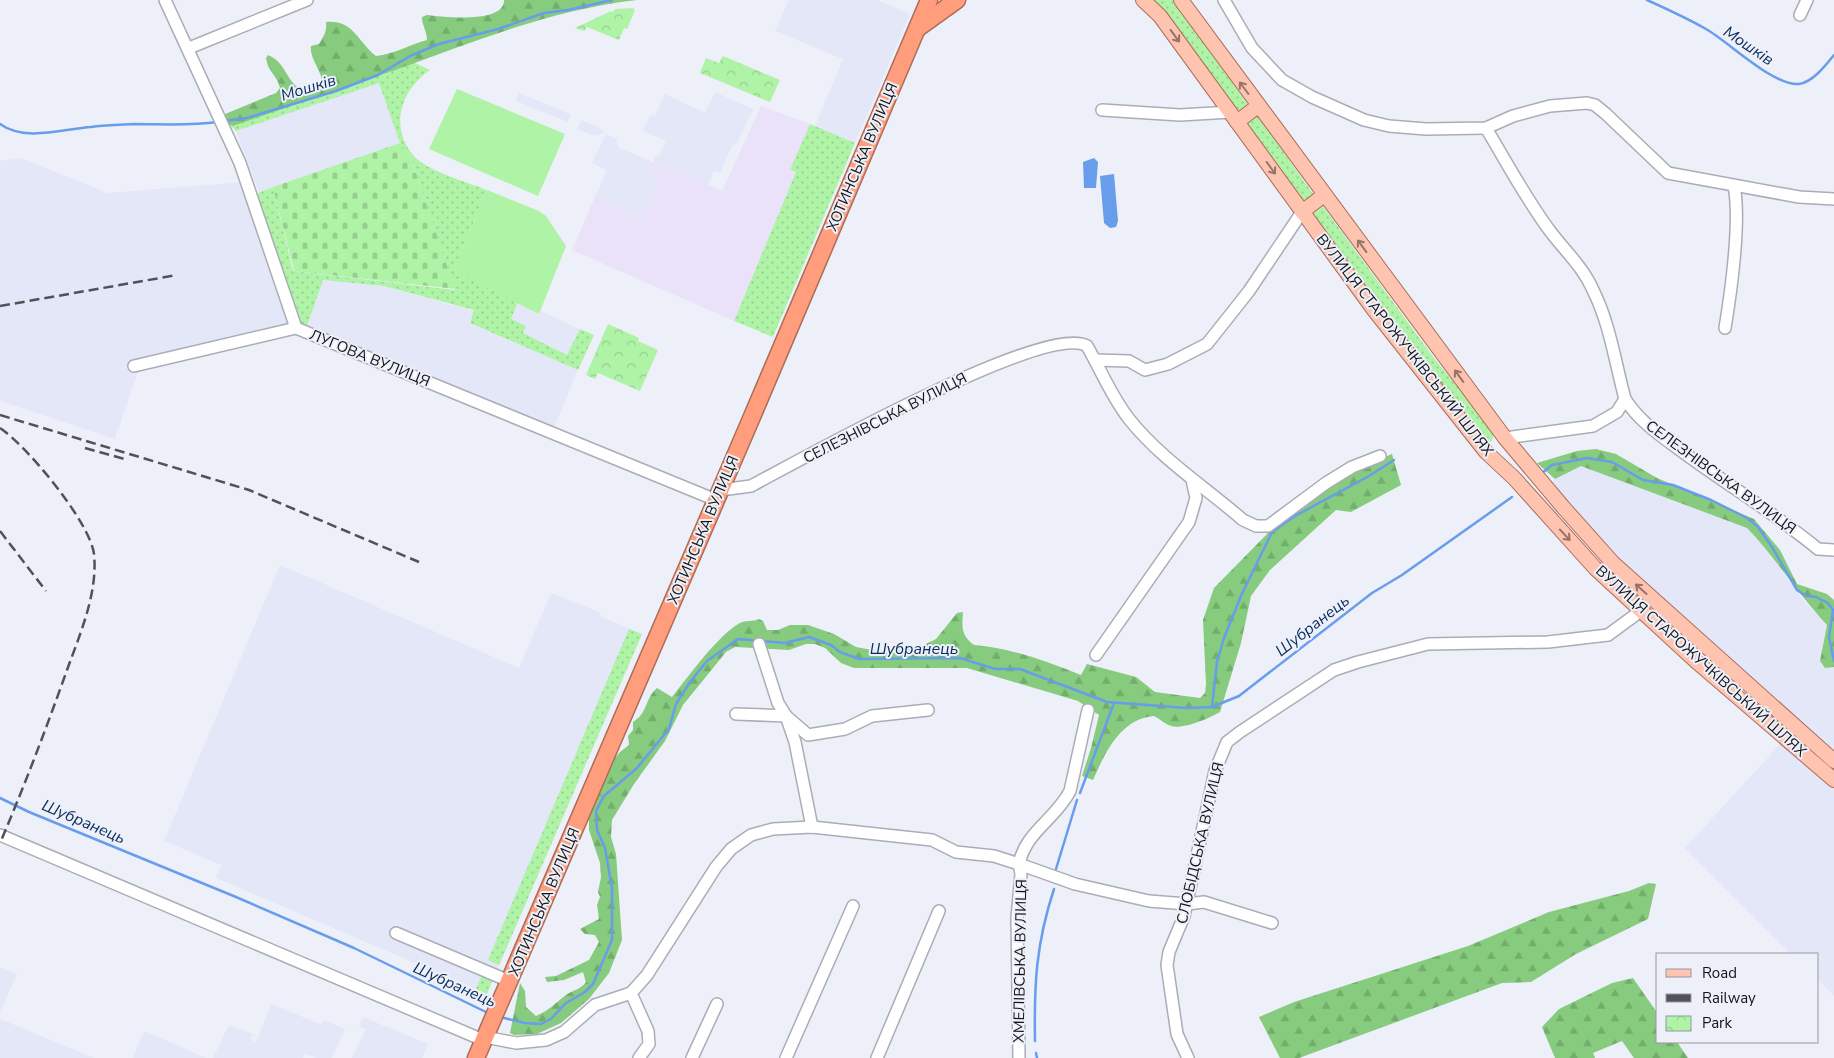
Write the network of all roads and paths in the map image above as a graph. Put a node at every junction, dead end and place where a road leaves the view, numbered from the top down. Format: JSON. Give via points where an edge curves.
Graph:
{"nodes":[{"id":1,"x":165,"y":0,"type":"edge"},
{"id":2,"x":307,"y":0,"type":"edge"},
{"id":3,"x":929,"y":0,"type":"edge"},
{"id":4,"x":957,"y":0,"type":"edge"},
{"id":5,"x":1143,"y":0,"type":"edge"},
{"id":6,"x":1181,"y":0,"type":"edge"},
{"id":7,"x":1224,"y":0,"type":"edge"},
{"id":8,"x":1807,"y":0,"type":"edge"},
{"id":9,"x":1800,"y":15,"type":"dead end"},
{"id":10,"x":916,"y":29,"type":"junction"},
{"id":11,"x":189,"y":48,"type":"junction"},
{"id":12,"x":1258,"y":106,"type":"junction"},
{"id":13,"x":1102,"y":110,"type":"dead end"},
{"id":14,"x":1234,"y":117,"type":"junction"},
{"id":15,"x":1486,"y":128,"type":"junction"},
{"id":16,"x":1734,"y":186,"type":"junction"},
{"id":17,"x":1324,"y":195,"type":"junction"},
{"id":18,"x":1834,"y":199,"type":"edge"},
{"id":19,"x":1302,"y":212,"type":"junction"},
{"id":20,"x":296,"y":328,"type":"junction"},
{"id":21,"x":1725,"y":328,"type":"dead end"},
{"id":22,"x":1095,"y":360,"type":"junction"},
{"id":23,"x":134,"y":366,"type":"dead end"},
{"id":24,"x":1624,"y":399,"type":"junction"},
{"id":25,"x":1505,"y":438,"type":"junction"},
{"id":26,"x":1486,"y":452,"type":"junction"},
{"id":27,"x":1380,"y":456,"type":"dead end"},
{"id":28,"x":1192,"y":480,"type":"junction"},
{"id":29,"x":718,"y":495,"type":"junction"},
{"id":30,"x":1834,"y":550,"type":"edge"},
{"id":31,"x":1607,"y":557,"type":"junction"},
{"id":32,"x":1596,"y":568,"type":"junction"},
{"id":33,"x":1642,"y":610,"type":"junction"},
{"id":34,"x":759,"y":644,"type":"dead end"},
{"id":35,"x":1096,"y":655,"type":"dead end"},
{"id":36,"x":928,"y":710,"type":"dead end"},
{"id":37,"x":1088,"y":710,"type":"dead end"},
{"id":38,"x":736,"y":714,"type":"dead end"},
{"id":39,"x":786,"y":716,"type":"junction"},
{"id":40,"x":1834,"y":762,"type":"edge"},
{"id":41,"x":1834,"y":780,"type":"edge"},
{"id":42,"x":812,"y":827,"type":"junction"},
{"id":43,"x":0,"y":835,"type":"edge"},
{"id":44,"x":1019,"y":864,"type":"junction"},
{"id":45,"x":1187,"y":904,"type":"junction"},
{"id":46,"x":853,"y":906,"type":"dead end"},
{"id":47,"x":939,"y":911,"type":"dead end"},
{"id":48,"x":1272,"y":923,"type":"dead end"},
{"id":49,"x":396,"y":933,"type":"dead end"},
{"id":50,"x":508,"y":985,"type":"junction"},
{"id":51,"x":631,"y":993,"type":"junction"},
{"id":52,"x":717,"y":1004,"type":"dead end"},
{"id":53,"x":485,"y":1036,"type":"junction"},
{"id":54,"x":476,"y":1058,"type":"edge"},
{"id":55,"x":639,"y":1058,"type":"edge"},
{"id":56,"x":692,"y":1058,"type":"edge"},
{"id":57,"x":786,"y":1058,"type":"edge"},
{"id":58,"x":877,"y":1058,"type":"edge"},
{"id":59,"x":1019,"y":1058,"type":"edge"},
{"id":60,"x":1188,"y":1058,"type":"edge"}],
"edges":[{"from":1,"to":11,"type":"street","name":"ЛУГОВА ВУЛИЦЯ"},
{"from":2,"to":11,"type":"street"},
{"from":3,"to":10,"type":"highway","name":"ХОТИНСЬКА ВУЛИЦЯ"},
{"from":4,"to":10,"type":"highway"},
{"from":5,"to":14,"type":"main road","name":"ВУЛИЦЯ СТАРОЖУЧКІВСЬКИЙ ШЛЯХ","one_way":true,"via":[[1160,16]]},
{"from":12,"to":6,"type":"main road","name":"ВУЛИЦЯ СТАРОЖУЧКІВСЬКИЙ ШЛЯХ","one_way":true},
{"from":7,"to":15,"type":"street","via":[[1242,34],[1264,63],[1282,80],[1312,97],[1354,116],[1389,126]]},
{"from":8,"to":9,"type":"street"},
{"from":10,"to":29,"type":"highway","name":"ХОТИНСЬКА ВУЛИЦЯ"},
{"from":11,"to":20,"type":"street","name":"ЛУГОВА ВУЛИЦЯ","via":[[240,163]]},
{"from":12,"to":14,"type":"main road"},
{"from":12,"to":17,"type":"main road","name":"ВУЛИЦЯ СТАРОЖУЧКІВСЬКИЙ ШЛЯХ"},
{"from":13,"to":14,"type":"street"},
{"from":14,"to":19,"type":"main road","name":"ВУЛИЦЯ СТАРОЖУЧКІВСЬКИЙ ШЛЯХ","one_way":true},
{"from":15,"to":16,"type":"street","via":[[1513,116],[1550,106],[1586,103],[1606,114],[1668,173]]},
{"from":15,"to":24,"type":"street","via":[[1522,191],[1584,272],[1593,289],[1618,366]]},
{"from":16,"to":18,"type":"street","via":[[1799,197]]},
{"from":16,"to":21,"type":"street","via":[[1734,236]]},
{"from":17,"to":19,"type":"main road"},
{"from":25,"to":17,"type":"main road","name":"ВУЛИЦЯ СТАРОЖУЧКІВСЬКИЙ ШЛЯХ","one_way":true},
{"from":19,"to":22,"type":"street","via":[[1249,291],[1207,344],[1168,364],[1145,370],[1129,361]]},
{"from":19,"to":26,"type":"main road","name":"ВУЛИЦЯ СТАРОЖУЧКІВСЬКИЙ ШЛЯХ"},
{"from":20,"to":23,"type":"street"},
{"from":20,"to":29,"type":"street","name":"ЛУГОВА ВУЛИЦЯ"},
{"from":22,"to":28,"type":"street","name":"СЕЛЕЗНІВСЬКА ВУЛИЦЯ","via":[[1115,400],[1130,420]]},
{"from":22,"to":29,"type":"street","name":"СЕЛЕЗНІВСЬКА ВУЛИЦЯ","via":[[1087,346],[1080,342],[1066,342],[1036,350],[948,383],[751,486]]},
{"from":24,"to":25,"type":"street","via":[[1617,412],[1593,426]]},
{"from":24,"to":30,"type":"street","name":"СЕЛЕЗНІВСЬКА ВУЛИЦЯ","via":[[1634,413],[1661,436],[1722,481],[1818,549]]},
{"from":25,"to":26,"type":"main road"},
{"from":25,"to":31,"type":"main road","name":"ВУЛИЦЯ СТАРОЖУЧКІВСЬКИЙ ШЛЯХ"},
{"from":26,"to":32,"type":"main road","name":"ВУЛИЦЯ СТАРОЖУЧКІВСЬКИЙ ШЛЯХ","one_way":true},
{"from":27,"to":28,"type":"street","name":"СЕЛЕЗНІВСЬКА ВУЛИЦЯ","via":[[1352,467],[1326,483],[1268,526],[1256,526],[1243,520]]},
{"from":28,"to":35,"type":"street","via":[[1196,498],[1189,522]]},
{"from":29,"to":50,"type":"highway","name":"ХОТИНСЬКА ВУЛИЦЯ"},
{"from":31,"to":32,"type":"main road"},
{"from":40,"to":31,"type":"main road","name":"ВУЛИЦЯ СТАРОЖУЧКІВСЬКИЙ ШЛЯХ","one_way":true},
{"from":32,"to":33,"type":"main road","name":"ВУЛИЦЯ СТАРОЖУЧКІВСЬКИЙ ШЛЯХ"},
{"from":33,"to":41,"type":"main road","name":"ВУЛИЦЯ СТАРОЖУЧКІВСЬКИЙ ШЛЯХ","via":[[1698,663]]},
{"from":33,"to":45,"type":"street","name":"СЛОБІДСЬКА ВУЛИЦЯ","via":[[1608,635],[1548,642],[1428,644],[1334,670],[1227,742],[1215,771]]},
{"from":34,"to":39,"type":"street","via":[[778,703]]},
{"from":36,"to":39,"type":"street","via":[[872,716],[845,729],[808,735]]},
{"from":37,"to":44,"type":"street","via":[[1070,791],[1064,802],[1027,841]]},
{"from":38,"to":39,"type":"street"},
{"from":39,"to":42,"type":"street","via":[[795,742]]},
{"from":42,"to":44,"type":"street","via":[[932,840],[956,852],[994,856]]},
{"from":42,"to":51,"type":"street","via":[[773,829],[751,835],[731,849],[647,975]]},
{"from":43,"to":53,"type":"street"},
{"from":44,"to":45,"type":"street","via":[[1075,884],[1149,901]]},
{"from":44,"to":59,"type":"street","name":"ХМЕЛІВСЬКА ВУЛИЦЯ"},
{"from":45,"to":48,"type":"street","via":[[1204,902]]},
{"from":45,"to":60,"type":"street","name":"СЛОБІДСЬКА ВУЛИЦЯ","via":[[1167,966],[1177,1034]]},
{"from":46,"to":57,"type":"street"},
{"from":47,"to":58,"type":"street"},
{"from":49,"to":50,"type":"street"},
{"from":50,"to":53,"type":"highway","name":"ХОТИНСЬКА ВУЛИЦЯ"},
{"from":51,"to":53,"type":"street","via":[[595,1005],[564,1032],[546,1040],[516,1043]]},
{"from":51,"to":55,"type":"street","via":[[648,1030],[649,1044]]},
{"from":52,"to":56,"type":"street"},
{"from":53,"to":54,"type":"highway","name":"ХОТИНСЬКА ВУЛИЦЯ"}]}
